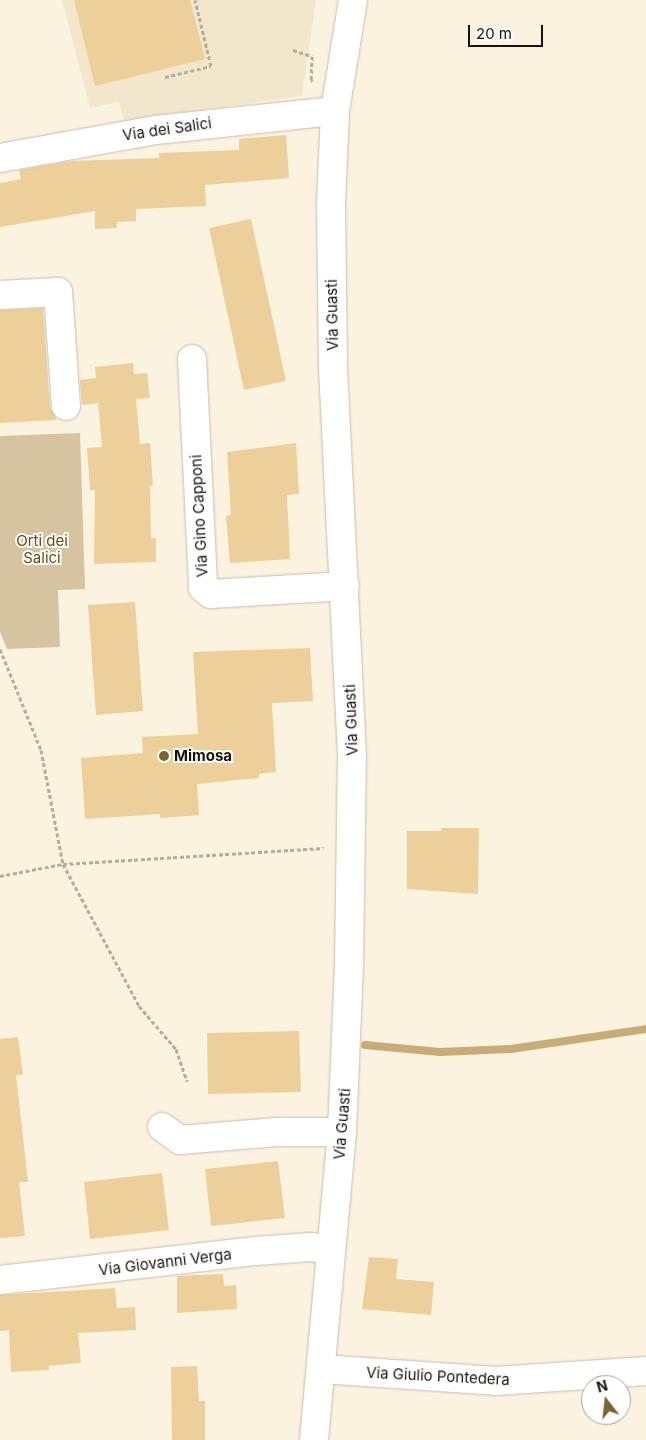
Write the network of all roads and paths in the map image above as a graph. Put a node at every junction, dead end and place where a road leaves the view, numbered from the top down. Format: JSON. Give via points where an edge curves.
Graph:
{"nodes":[{"id":1,"x":195,"y":0,"type":"edge"},
{"id":2,"x":353,"y":0,"type":"edge"},
{"id":3,"x":293,"y":50,"type":"dead end"},
{"id":4,"x":312,"y":56,"type":"dead end"},
{"id":5,"x":165,"y":77,"type":"dead end"},
{"id":6,"x":335,"y":110,"type":"junction"},
{"id":7,"x":0,"y":158,"type":"edge"},
{"id":8,"x":0,"y":295,"type":"edge"},
{"id":9,"x":192,"y":359,"type":"dead end"},
{"id":10,"x":66,"y":406,"type":"dead end"},
{"id":11,"x":346,"y":586,"type":"junction"},
{"id":12,"x":0,"y":649,"type":"edge"},
{"id":13,"x":352,"y":847,"type":"junction"},
{"id":14,"x":63,"y":864,"type":"junction"},
{"id":15,"x":0,"y":876,"type":"edge"},
{"id":16,"x":187,"y":1081,"type":"dead end"},
{"id":17,"x":162,"y":1127,"type":"dead end"},
{"id":18,"x":342,"y":1132,"type":"junction"},
{"id":19,"x":330,"y":1250,"type":"junction"},
{"id":20,"x":0,"y":1280,"type":"edge"},
{"id":21,"x":321,"y":1369,"type":"junction"},
{"id":22,"x":646,"y":1371,"type":"edge"},
{"id":23,"x":314,"y":1440,"type":"edge"}],
"edges":[{"from":1,"to":5,"type":"path","via":[[211,66]]},
{"from":2,"to":6,"type":"street","name":"Via Guasti"},
{"from":3,"to":4,"type":"path"},
{"from":6,"to":7,"type":"street","name":"Via dei Salici","via":[[156,130]]},
{"from":6,"to":11,"type":"street","name":"Via Guasti","via":[[331,204],[333,367]]},
{"from":8,"to":10,"type":"street","via":[[58,292]]},
{"from":9,"to":11,"type":"street","name":"Via Gino Capponi","via":[[203,588],[210,594]]},
{"from":11,"to":13,"type":"street","name":"Via Guasti"},
{"from":12,"to":14,"type":"path","via":[[41,750]]},
{"from":13,"to":14,"type":"path"},
{"from":13,"to":18,"type":"street","name":"Via Guasti"},
{"from":14,"to":15,"type":"path"},
{"from":14,"to":16,"type":"path","via":[[139,1006],[176,1049]]},
{"from":17,"to":18,"type":"street","via":[[180,1140],[277,1132]]},
{"from":18,"to":19,"type":"street","name":"Via Guasti"},
{"from":19,"to":20,"type":"street","name":"Via Giovanni Verga","via":[[311,1247],[256,1251]]},
{"from":19,"to":21,"type":"street","name":"Via Guasti"},
{"from":21,"to":22,"type":"street","name":"Via Giulio Pontedera","via":[[496,1381]]},
{"from":21,"to":23,"type":"street","name":"Via Guasti"}]}
